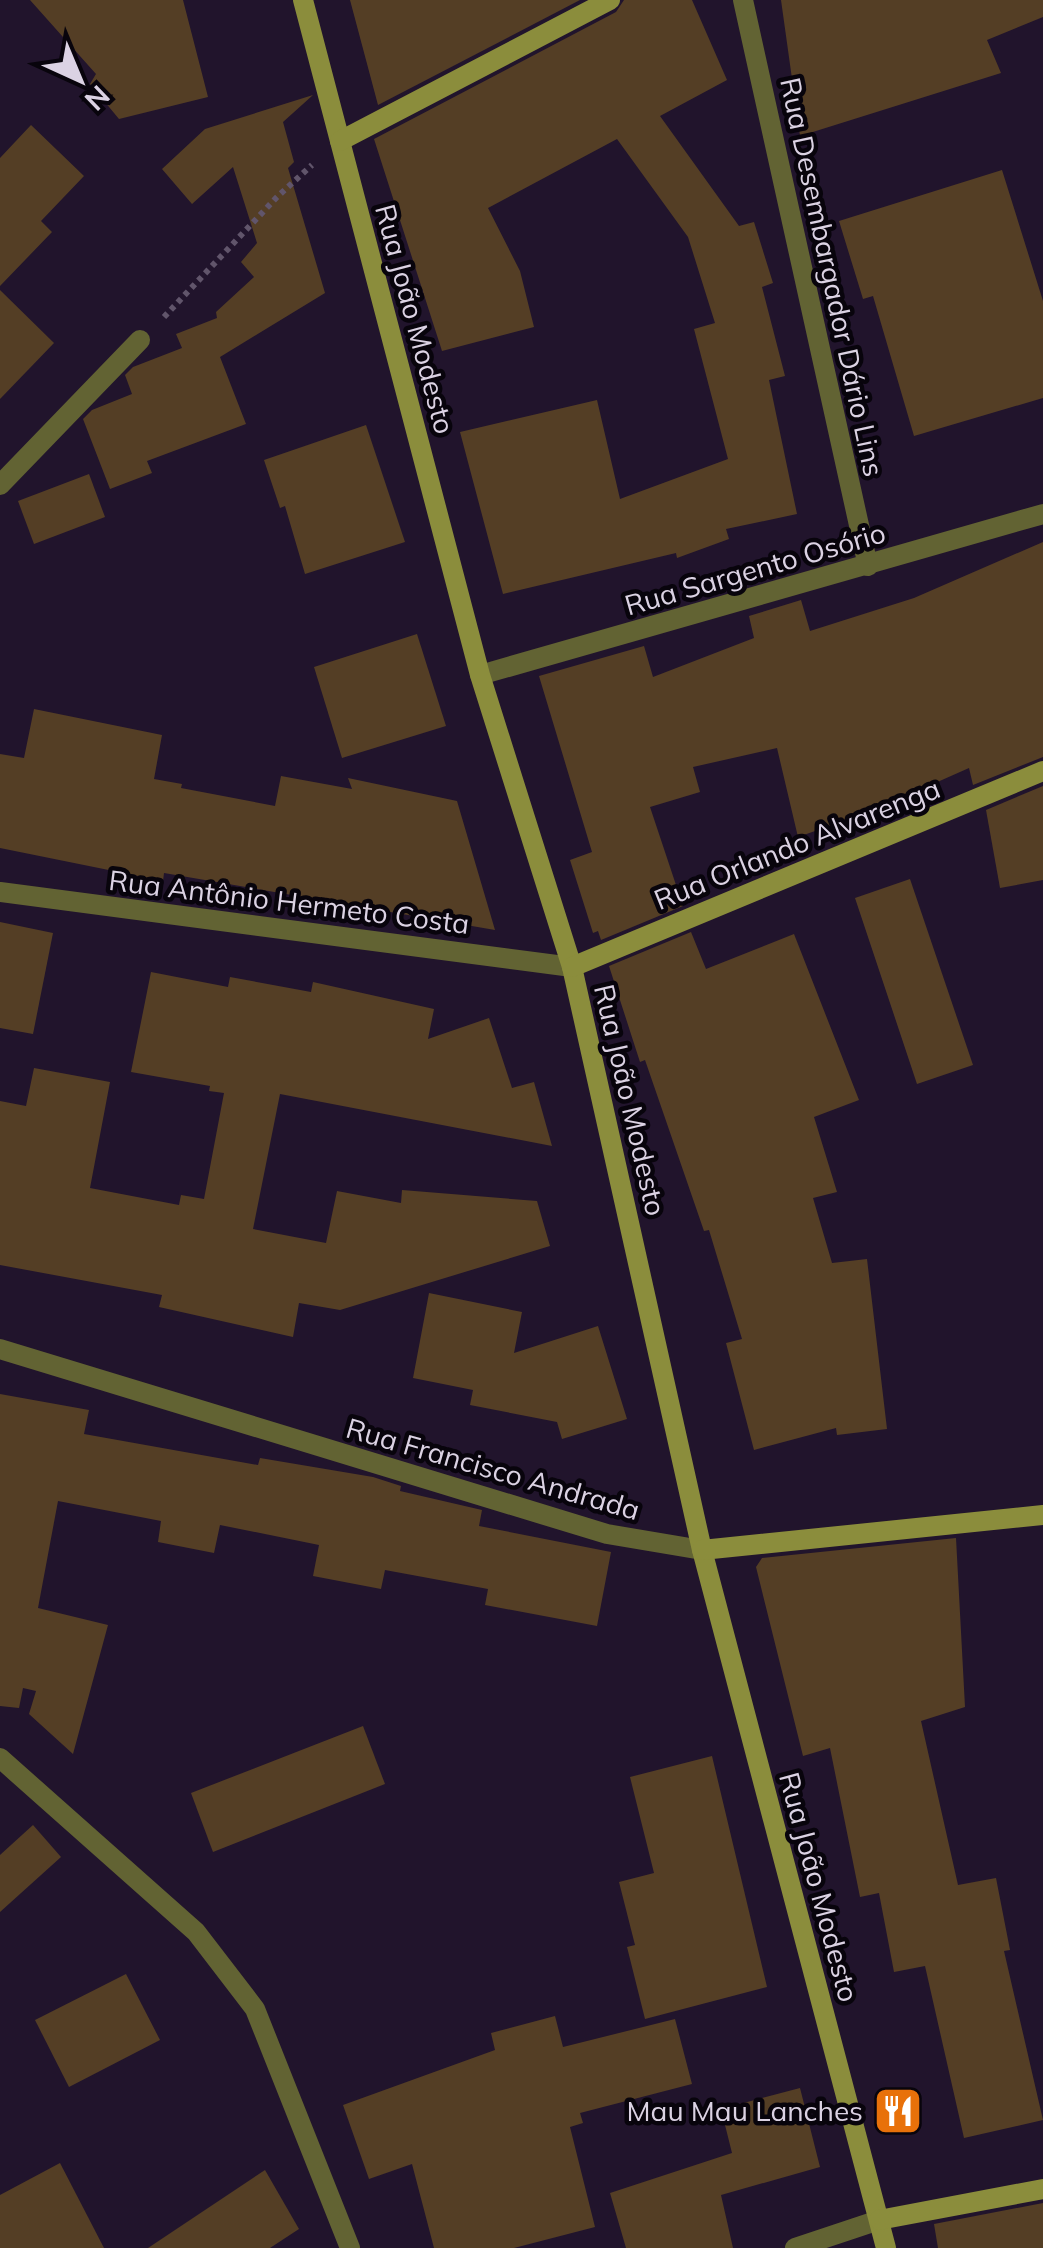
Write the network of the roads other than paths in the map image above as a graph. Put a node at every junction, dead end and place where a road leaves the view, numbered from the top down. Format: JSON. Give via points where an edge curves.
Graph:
{"nodes":[{"id":1,"x":303,"y":0,"type":"edge"},
{"id":2,"x":610,"y":0,"type":"edge"},
{"id":3,"x":743,"y":0,"type":"edge"},
{"id":4,"x":340,"y":141,"type":"junction"},
{"id":5,"x":140,"y":340,"type":"road end"},
{"id":6,"x":0,"y":485,"type":"edge"},
{"id":7,"x":1043,"y":514,"type":"edge"},
{"id":8,"x":868,"y":566,"type":"junction"},
{"id":9,"x":480,"y":675,"type":"junction"},
{"id":10,"x":1043,"y":772,"type":"edge"},
{"id":11,"x":0,"y":892,"type":"edge"},
{"id":12,"x":572,"y":967,"type":"junction"},
{"id":13,"x":0,"y":1349,"type":"edge"},
{"id":14,"x":1043,"y":1516,"type":"edge"},
{"id":15,"x":702,"y":1550,"type":"junction"},
{"id":16,"x":0,"y":1758,"type":"edge"},
{"id":17,"x":1043,"y":2189,"type":"edge"},
{"id":18,"x":879,"y":2220,"type":"junction"},
{"id":19,"x":350,"y":2248,"type":"edge"},
{"id":20,"x":795,"y":2248,"type":"edge"},
{"id":21,"x":886,"y":2248,"type":"edge"}],
"edges":[{"from":1,"to":4,"type":"main road","name":"Rua João Modesto"},
{"from":2,"to":4,"type":"main road"},
{"from":3,"to":8,"type":"street","name":"Rua Desembargador Dário Lins"},
{"from":4,"to":9,"type":"main road","name":"Rua João Modesto"},
{"from":5,"to":6,"type":"street"},
{"from":7,"to":8,"type":"street","name":"Rua Sargento Osório"},
{"from":8,"to":9,"type":"street","name":"Rua Sargento Osório"},
{"from":9,"to":12,"type":"main road","name":"Rua João Modesto"},
{"from":10,"to":12,"type":"main road","name":"Rua Orlando Alvarenga"},
{"from":11,"to":12,"type":"street","name":"Rua Antônio Hermeto Costa"},
{"from":12,"to":15,"type":"main road","name":"Rua João Modesto"},
{"from":13,"to":15,"type":"street","name":"Rua Francisco Andrada","via":[[607,1534]]},
{"from":14,"to":15,"type":"main road","name":"Rua Francisco Andrada"},
{"from":15,"to":18,"type":"main road","name":"Rua João Modesto"},
{"from":16,"to":19,"type":"street","via":[[196,1932],[255,2009]]},
{"from":17,"to":18,"type":"main road"},
{"from":18,"to":20,"type":"street"},
{"from":18,"to":21,"type":"main road","name":"Rua João Modesto"}]}
